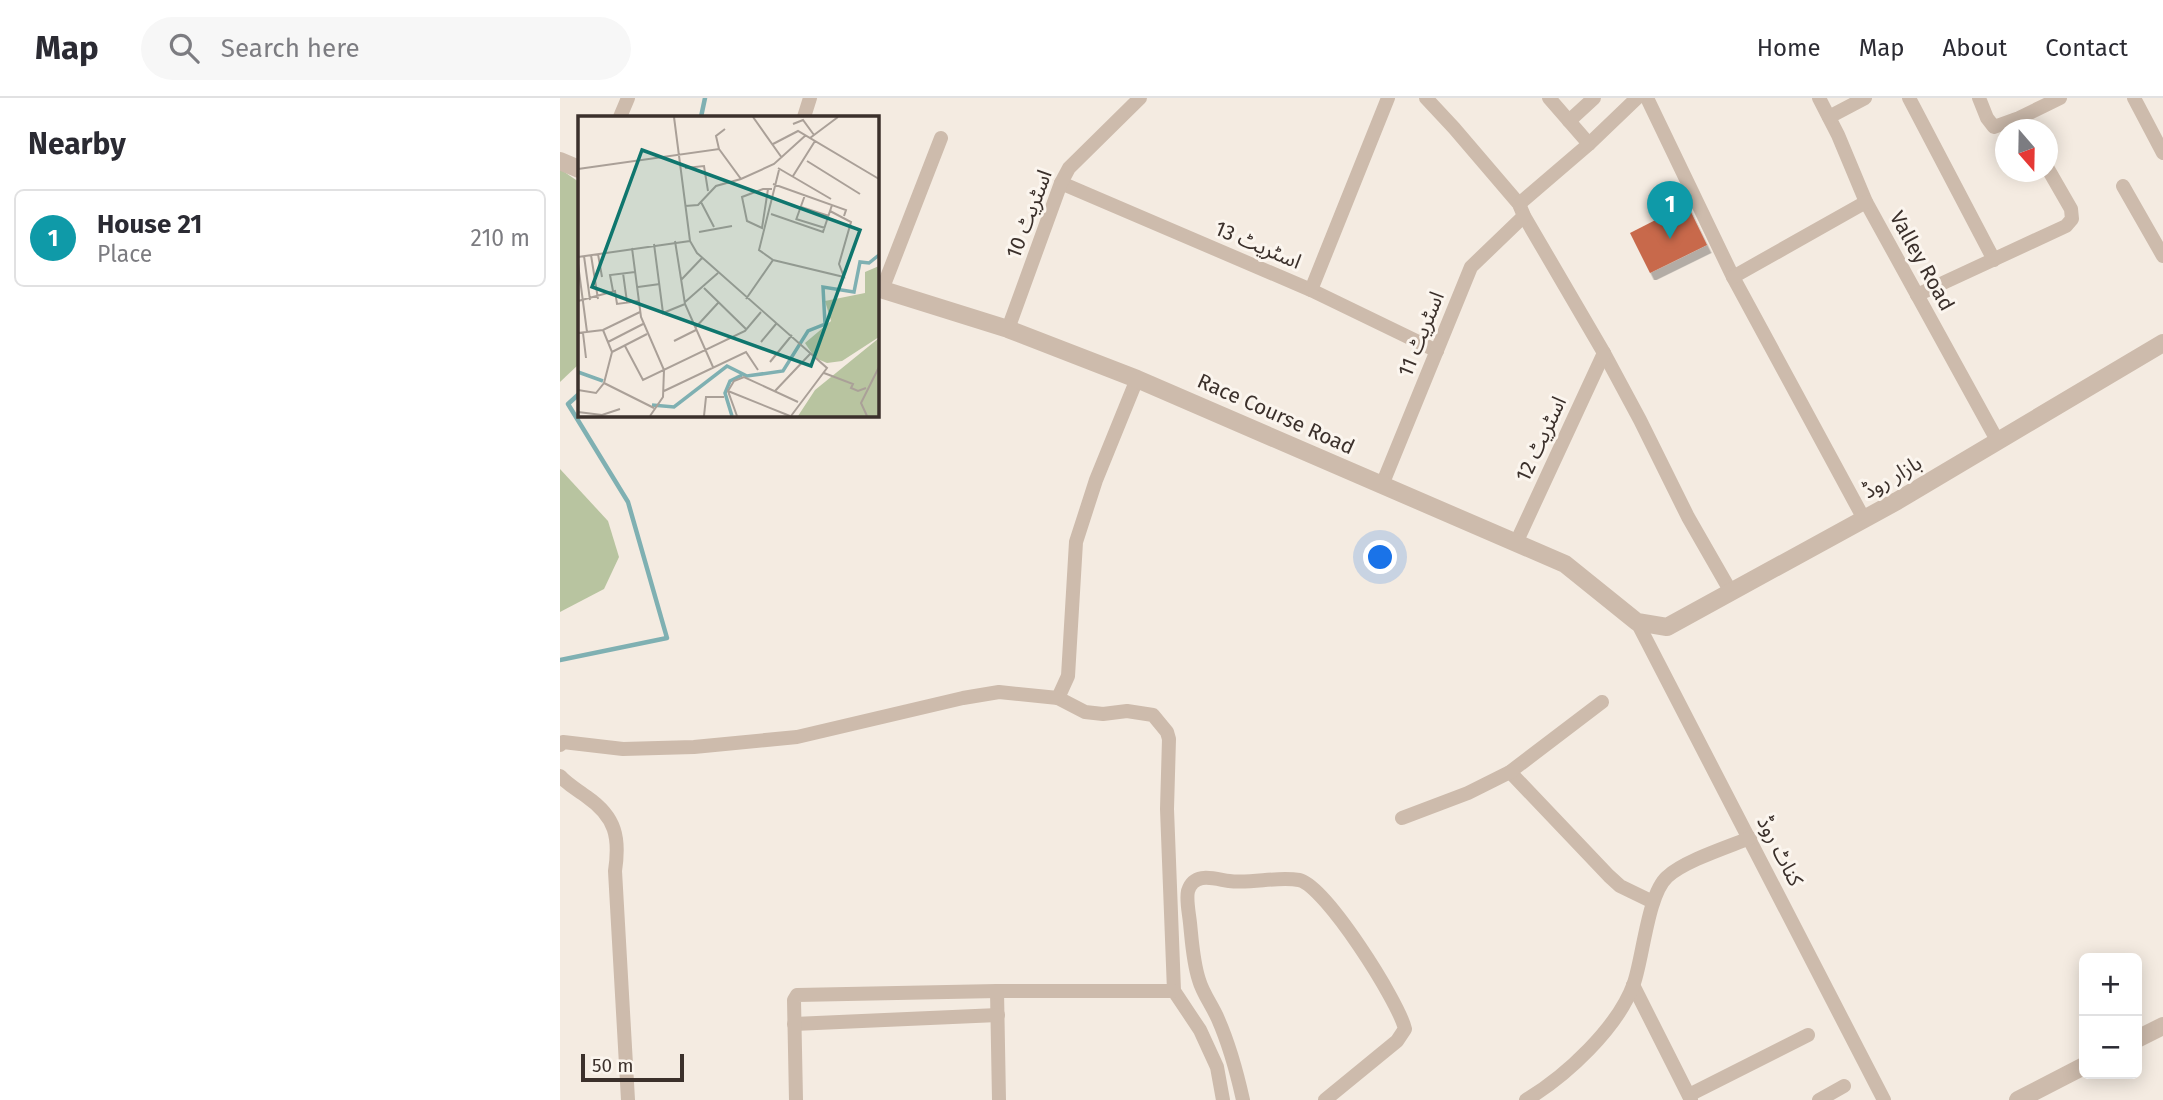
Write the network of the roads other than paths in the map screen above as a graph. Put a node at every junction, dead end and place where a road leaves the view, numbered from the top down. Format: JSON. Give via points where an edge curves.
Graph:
{"nodes":[{"id":1,"x":628,"y":98,"type":"edge"},
{"id":2,"x":810,"y":98,"type":"edge"},
{"id":3,"x":1140,"y":98,"type":"edge"},
{"id":4,"x":1388,"y":98,"type":"edge"},
{"id":5,"x":1426,"y":98,"type":"edge"},
{"id":6,"x":1549,"y":98,"type":"edge"},
{"id":7,"x":1594,"y":98,"type":"edge"},
{"id":8,"x":1637,"y":98,"type":"edge"},
{"id":9,"x":1647,"y":98,"type":"edge"},
{"id":10,"x":1819,"y":98,"type":"edge"},
{"id":11,"x":1865,"y":98,"type":"edge"},
{"id":12,"x":1909,"y":98,"type":"edge"},
{"id":13,"x":1979,"y":98,"type":"edge"},
{"id":14,"x":2060,"y":98,"type":"edge"},
{"id":15,"x":2134,"y":98,"type":"edge"},
{"id":16,"x":621,"y":116,"type":"edge"},
{"id":17,"x":804,"y":116,"type":"edge"},
{"id":18,"x":1829,"y":117,"type":"junction"},
{"id":19,"x":2029,"y":119,"type":"edge"},
{"id":20,"x":1569,"y":121,"type":"junction"},
{"id":21,"x":1995,"y":127,"type":"edge"},
{"id":22,"x":941,"y":138,"type":"dead end"},
{"id":23,"x":1589,"y":144,"type":"junction"},
{"id":24,"x":2163,"y":153,"type":"edge"},
{"id":25,"x":560,"y":161,"type":"edge"},
{"id":26,"x":578,"y":169,"type":"edge"},
{"id":27,"x":2055,"y":182,"type":"edge"},
{"id":28,"x":1061,"y":183,"type":"junction"},
{"id":29,"x":2123,"y":186,"type":"dead end"},
{"id":30,"x":1866,"y":202,"type":"junction"},
{"id":31,"x":1522,"y":210,"type":"junction"},
{"id":32,"x":2163,"y":256,"type":"edge"},
{"id":33,"x":1994,"y":260,"type":"junction"},
{"id":34,"x":1733,"y":277,"type":"junction"},
{"id":35,"x":879,"y":289,"type":"edge"},
{"id":36,"x":1311,"y":290,"type":"junction"},
{"id":37,"x":1917,"y":295,"type":"junction"},
{"id":38,"x":1008,"y":329,"type":"junction"},
{"id":39,"x":2163,"y":343,"type":"edge"},
{"id":40,"x":1437,"y":351,"type":"junction"},
{"id":41,"x":1604,"y":353,"type":"junction"},
{"id":42,"x":1137,"y":379,"type":"junction"},
{"id":43,"x":1997,"y":440,"type":"junction"},
{"id":44,"x":1382,"y":485,"type":"junction"},
{"id":45,"x":1864,"y":519,"type":"junction"},
{"id":46,"x":1516,"y":543,"type":"junction"},
{"id":47,"x":1731,"y":592,"type":"junction"},
{"id":48,"x":1637,"y":622,"type":"junction"},
{"id":49,"x":1058,"y":698,"type":"junction"},
{"id":50,"x":1602,"y":702,"type":"dead end"},
{"id":51,"x":560,"y":745,"type":"edge"},
{"id":52,"x":1510,"y":772,"type":"junction"},
{"id":53,"x":560,"y":776,"type":"edge"},
{"id":54,"x":1402,"y":818,"type":"dead end"},
{"id":55,"x":1750,"y":838,"type":"junction"},
{"id":56,"x":1653,"y":902,"type":"junction"},
{"id":57,"x":1633,"y":985,"type":"junction"},
{"id":58,"x":997,"y":990,"type":"junction"},
{"id":59,"x":1174,"y":991,"type":"junction"},
{"id":60,"x":998,"y":1015,"type":"junction"},
{"id":61,"x":794,"y":1024,"type":"junction"},
{"id":62,"x":2163,"y":1026,"type":"edge"},
{"id":63,"x":1808,"y":1035,"type":"dead end"},
{"id":64,"x":2142,"y":1037,"type":"edge"},
{"id":65,"x":2079,"y":1069,"type":"edge"},
{"id":66,"x":1844,"y":1086,"type":"dead end"},
{"id":67,"x":1690,"y":1098,"type":"edge"},
{"id":68,"x":628,"y":1100,"type":"edge"},
{"id":69,"x":796,"y":1100,"type":"edge"},
{"id":70,"x":999,"y":1100,"type":"edge"},
{"id":71,"x":1223,"y":1100,"type":"edge"},
{"id":72,"x":1242,"y":1100,"type":"edge"},
{"id":73,"x":1325,"y":1100,"type":"edge"},
{"id":74,"x":1526,"y":1100,"type":"edge"},
{"id":75,"x":1819,"y":1100,"type":"edge"},
{"id":76,"x":1884,"y":1100,"type":"edge"},
{"id":77,"x":2018,"y":1100,"type":"edge"}],
"edges":[{"from":1,"to":16,"type":"street"},
{"from":2,"to":17,"type":"street"},
{"from":3,"to":28,"type":"street","name":"اسٹریٹ 10","via":[[1069,169]]},
{"from":4,"to":36,"type":"street"},
{"from":5,"to":31,"type":"street"},
{"from":6,"to":20,"type":"street"},
{"from":7,"to":20,"type":"street"},
{"from":8,"to":23,"type":"street","name":"اسٹریٹ 11"},
{"from":9,"to":34,"type":"street"},
{"from":10,"to":18,"type":"street","name":"Valley Road"},
{"from":11,"to":18,"type":"street"},
{"from":12,"to":33,"type":"street"},
{"from":13,"to":21,"type":"street"},
{"from":14,"to":19,"type":"street"},
{"from":15,"to":24,"type":"street"},
{"from":18,"to":30,"type":"street","name":"Valley Road"},
{"from":20,"to":23,"type":"street"},
{"from":22,"to":35,"type":"street"},
{"from":23,"to":31,"type":"street","name":"اسٹریٹ 11"},
{"from":25,"to":26,"type":"street"},
{"from":27,"to":33,"type":"street","via":[[2072,219]]},
{"from":28,"to":36,"type":"street","name":"اسٹریٹ 13"},
{"from":28,"to":38,"type":"street","name":"اسٹریٹ 10"},
{"from":29,"to":32,"type":"street"},
{"from":30,"to":34,"type":"street"},
{"from":30,"to":37,"type":"street","name":"Valley Road"},
{"from":31,"to":40,"type":"street","name":"اسٹریٹ 11","via":[[1471,267]]},
{"from":31,"to":41,"type":"street"},
{"from":33,"to":37,"type":"street"},
{"from":34,"to":45,"type":"street"},
{"from":35,"to":38,"type":"street","name":"Race Course Road"},
{"from":36,"to":40,"type":"street","name":"اسٹریٹ 13"},
{"from":37,"to":43,"type":"street","name":"Valley Road"},
{"from":38,"to":42,"type":"street","name":"Race Course Road"},
{"from":39,"to":43,"type":"street","name":"بازار روڈ"},
{"from":40,"to":44,"type":"street","name":"اسٹریٹ 11"},
{"from":41,"to":46,"type":"street","name":"اسٹریٹ 12"},
{"from":41,"to":47,"type":"street"},
{"from":42,"to":44,"type":"street","name":"Race Course Road"},
{"from":42,"to":49,"type":"street","via":[[1076,541],[1068,676]]},
{"from":43,"to":45,"type":"street","name":"بازار روڈ"},
{"from":44,"to":46,"type":"street","name":"Race Course Road"},
{"from":45,"to":47,"type":"street","name":"بازار روڈ"},
{"from":46,"to":48,"type":"street","name":"Race Course Road","via":[[1565,564]]},
{"from":47,"to":48,"type":"street","name":"بازار روڈ","via":[[1667,626]]},
{"from":48,"to":55,"type":"street","name":"کناٹ روڈ"},
{"from":49,"to":51,"type":"street","via":[[999,692],[797,737],[694,747]]},
{"from":49,"to":59,"type":"street","via":[[1085,712],[1153,715],[1167,732]]},
{"from":50,"to":52,"type":"street"},
{"from":52,"to":54,"type":"street"},
{"from":52,"to":56,"type":"street","via":[[1620,886]]},
{"from":53,"to":68,"type":"street","via":[[614,824]]},
{"from":55,"to":56,"type":"street","via":[[1697,859],[1667,877]]},
{"from":55,"to":76,"type":"street","name":"کناٹ روڈ"},
{"from":56,"to":57,"type":"street"},
{"from":57,"to":67,"type":"street"},
{"from":57,"to":74,"type":"street","via":[[1598,1039],[1572,1066]]},
{"from":58,"to":59,"type":"street"},
{"from":58,"to":60,"type":"street"},
{"from":58,"to":61,"type":"street","via":[[805,993],[793,1000]]},
{"from":59,"to":71,"type":"street","via":[[1217,1067]]},
{"from":60,"to":61,"type":"street"},
{"from":60,"to":70,"type":"street"},
{"from":61,"to":69,"type":"street"},
{"from":62,"to":64,"type":"street"},
{"from":63,"to":67,"type":"street"},
{"from":65,"to":77,"type":"street"},
{"from":66,"to":75,"type":"street"},
{"from":72,"to":73,"type":"street","via":[[1218,1019],[1203,993],[1194,961],[1187,898],[1191,885],[1202,878],[1300,880],[1334,913],[1382,980],[1405,1030]]}]}
